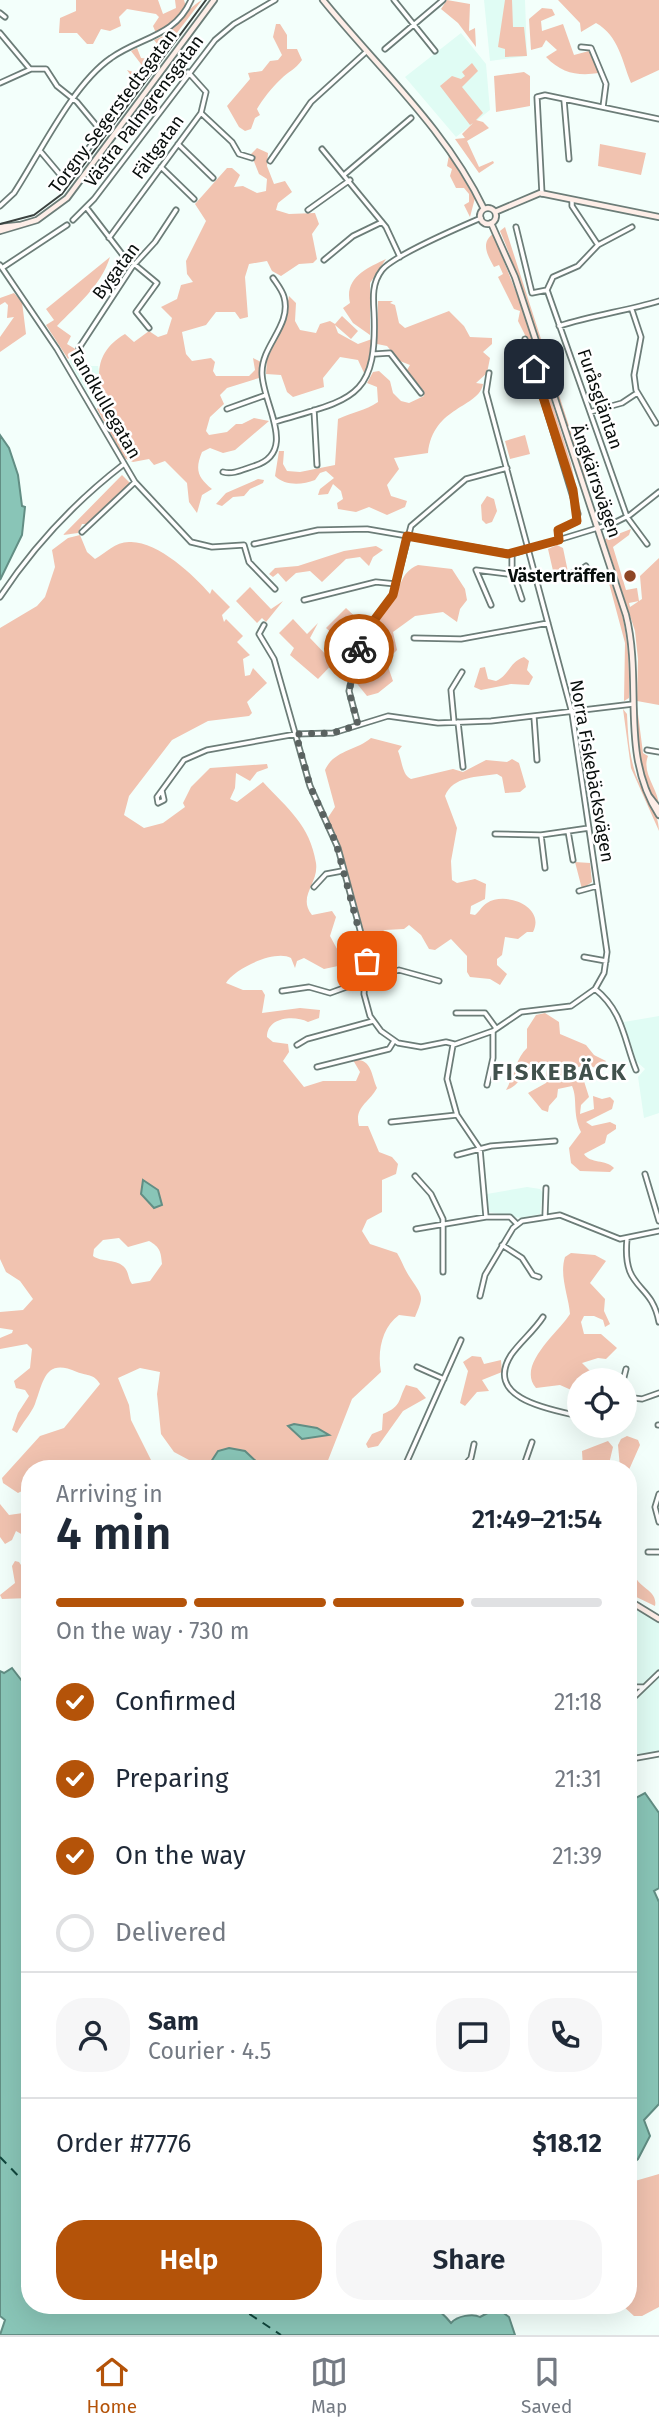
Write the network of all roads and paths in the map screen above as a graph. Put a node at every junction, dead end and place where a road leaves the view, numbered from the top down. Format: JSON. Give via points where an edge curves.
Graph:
{"nodes":[{"id":1,"x":191,"y":0,"type":"edge"},
{"id":2,"x":214,"y":0,"type":"edge"},
{"id":3,"x":275,"y":0,"type":"edge"},
{"id":4,"x":323,"y":0,"type":"edge"},
{"id":5,"x":394,"y":0,"type":"edge"},
{"id":6,"x":443,"y":0,"type":"edge"},
{"id":7,"x":0,"y":13,"type":"edge"},
{"id":8,"x":5,"y":17,"type":"dead end"},
{"id":9,"x":415,"y":26,"type":"junction"},
{"id":10,"x":0,"y":33,"type":"edge"},
{"id":11,"x":581,"y":47,"type":"dead end"},
{"id":12,"x":385,"y":49,"type":"dead end"},
{"id":13,"x":435,"y":51,"type":"dead end"},
{"id":14,"x":366,"y":52,"type":"junction"},
{"id":15,"x":31,"y":69,"type":"junction"},
{"id":16,"x":188,"y":72,"type":"junction"},
{"id":17,"x":0,"y":83,"type":"edge"},
{"id":18,"x":132,"y":90,"type":"dead end"},
{"id":19,"x":74,"y":100,"type":"junction"},
{"id":20,"x":564,"y":100,"type":"junction"},
{"id":21,"x":603,"y":107,"type":"junction"},
{"id":22,"x":201,"y":113,"type":"junction"},
{"id":23,"x":411,"y":118,"type":"dead end"},
{"id":24,"x":659,"y":119,"type":"edge"},
{"id":25,"x":101,"y":131,"type":"junction"},
{"id":26,"x":178,"y":144,"type":"junction"},
{"id":27,"x":322,"y":149,"type":"dead end"},
{"id":28,"x":41,"y":152,"type":"junction"},
{"id":29,"x":252,"y":158,"type":"dead end"},
{"id":30,"x":569,"y":159,"type":"dead end"},
{"id":31,"x":270,"y":161,"type":"dead end"},
{"id":32,"x":161,"y":167,"type":"junction"},
{"id":33,"x":345,"y":174,"type":"junction"},
{"id":34,"x":213,"y":178,"type":"dead end"},
{"id":35,"x":350,"y":180,"type":"junction"},
{"id":36,"x":542,"y":194,"type":"junction"},
{"id":37,"x":194,"y":199,"type":"dead end"},
{"id":38,"x":572,"y":200,"type":"junction"},
{"id":39,"x":0,"y":206,"type":"edge"},
{"id":40,"x":86,"y":207,"type":"junction"},
{"id":41,"x":484,"y":209,"type":"junction"},
{"id":42,"x":177,"y":211,"type":"dead end"},
{"id":43,"x":308,"y":211,"type":"dead end"},
{"id":44,"x":495,"y":212,"type":"junction"},
{"id":45,"x":659,"y":217,"type":"edge"},
{"id":46,"x":481,"y":218,"type":"junction"},
{"id":47,"x":73,"y":220,"type":"dead end"},
{"id":48,"x":382,"y":222,"type":"junction"},
{"id":49,"x":491,"y":223,"type":"junction"},
{"id":50,"x":67,"y":225,"type":"dead end"},
{"id":51,"x":516,"y":226,"type":"dead end"},
{"id":52,"x":632,"y":227,"type":"dead end"},
{"id":53,"x":0,"y":229,"type":"edge"},
{"id":54,"x":109,"y":238,"type":"junction"},
{"id":55,"x":598,"y":244,"type":"junction"},
{"id":56,"x":400,"y":257,"type":"junction"},
{"id":57,"x":324,"y":260,"type":"dead end"},
{"id":58,"x":135,"y":263,"type":"junction"},
{"id":59,"x":1,"y":266,"type":"edge"},
{"id":60,"x":274,"y":278,"type":"dead end"},
{"id":61,"x":547,"y":290,"type":"junction"},
{"id":62,"x":659,"y":301,"type":"edge"},
{"id":63,"x":632,"y":310,"type":"junction"},
{"id":64,"x":559,"y":326,"type":"junction"},
{"id":65,"x":149,"y":328,"type":"dead end"},
{"id":66,"x":525,"y":340,"type":"dead end"},
{"id":67,"x":79,"y":348,"type":"dead end"},
{"id":68,"x":375,"y":354,"type":"junction"},
{"id":69,"x":489,"y":373,"type":"dead end"},
{"id":70,"x":421,"y":393,"type":"dead end"},
{"id":71,"x":637,"y":393,"type":"junction"},
{"id":72,"x":266,"y":395,"type":"junction"},
{"id":73,"x":227,"y":409,"type":"dead end"},
{"id":74,"x":314,"y":410,"type":"junction"},
{"id":75,"x":590,"y":412,"type":"junction"},
{"id":76,"x":275,"y":422,"type":"junction"},
{"id":77,"x":656,"y":423,"type":"dead end"},
{"id":78,"x":124,"y":464,"type":"junction"},
{"id":79,"x":317,"y":465,"type":"dead end"},
{"id":80,"x":507,"y":468,"type":"junction"},
{"id":81,"x":223,"y":472,"type":"dead end"},
{"id":82,"x":135,"y":482,"type":"junction"},
{"id":83,"x":659,"y":492,"type":"edge"},
{"id":84,"x":627,"y":517,"type":"junction"},
{"id":85,"x":598,"y":528,"type":"junction"},
{"id":86,"x":82,"y":532,"type":"dead end"},
{"id":87,"x":407,"y":536,"type":"junction"},
{"id":88,"x":559,"y":540,"type":"junction"},
{"id":89,"x":254,"y":544,"type":"dead end"},
{"id":90,"x":648,"y":544,"type":"dead end"},
{"id":91,"x":528,"y":550,"type":"junction"},
{"id":92,"x":512,"y":554,"type":"junction"},
{"id":93,"x":586,"y":566,"type":"dead end"},
{"id":94,"x":512,"y":569,"type":"junction"},
{"id":95,"x":537,"y":580,"type":"junction"},
{"id":96,"x":396,"y":584,"type":"junction"},
{"id":97,"x":275,"y":589,"type":"dead end"},
{"id":98,"x":0,"y":597,"type":"edge"},
{"id":99,"x":522,"y":599,"type":"dead end"},
{"id":100,"x":304,"y":600,"type":"dead end"},
{"id":101,"x":491,"y":605,"type":"dead end"},
{"id":102,"x":548,"y":623,"type":"junction"},
{"id":103,"x":264,"y":625,"type":"dead end"},
{"id":104,"x":414,"y":638,"type":"dead end"},
{"id":105,"x":462,"y":672,"type":"dead end"},
{"id":106,"x":634,"y":704,"type":"junction"},
{"id":107,"x":572,"y":713,"type":"junction"},
{"id":108,"x":534,"y":717,"type":"junction"},
{"id":109,"x":456,"y":722,"type":"junction"},
{"id":110,"x":358,"y":725,"type":"junction"},
{"id":111,"x":296,"y":734,"type":"junction"},
{"id":112,"x":647,"y":750,"type":"dead end"},
{"id":113,"x":659,"y":752,"type":"edge"},
{"id":114,"x":537,"y":760,"type":"dead end"},
{"id":115,"x":463,"y":767,"type":"dead end"},
{"id":116,"x":162,"y":792,"type":"dead end"},
{"id":117,"x":648,"y":795,"type":"junction"},
{"id":118,"x":659,"y":809,"type":"edge"},
{"id":119,"x":659,"y":816,"type":"edge"},
{"id":120,"x":589,"y":828,"type":"junction"},
{"id":121,"x":568,"y":831,"type":"junction"},
{"id":122,"x":495,"y":834,"type":"dead end"},
{"id":123,"x":541,"y":835,"type":"junction"},
{"id":124,"x":572,"y":860,"type":"dead end"},
{"id":125,"x":545,"y":868,"type":"dead end"},
{"id":126,"x":342,"y":871,"type":"junction"},
{"id":127,"x":597,"y":886,"type":"junction"},
{"id":128,"x":314,"y":887,"type":"dead end"},
{"id":129,"x":579,"y":891,"type":"dead end"},
{"id":130,"x":584,"y":957,"type":"dead end"},
{"id":131,"x":607,"y":961,"type":"junction"},
{"id":132,"x":366,"y":972,"type":"junction"},
{"id":133,"x":365,"y":981,"type":"junction"},
{"id":134,"x":439,"y":981,"type":"dead end"},
{"id":135,"x":595,"y":989,"type":"junction"},
{"id":136,"x":282,"y":991,"type":"dead end"},
{"id":137,"x":456,"y":1013,"type":"dead end"},
{"id":138,"x":373,"y":1021,"type":"junction"},
{"id":139,"x":495,"y":1029,"type":"junction"},
{"id":140,"x":394,"y":1041,"type":"junction"},
{"id":141,"x":454,"y":1044,"type":"junction"},
{"id":142,"x":297,"y":1045,"type":"dead end"},
{"id":143,"x":317,"y":1067,"type":"dead end"},
{"id":144,"x":636,"y":1070,"type":"dead end"},
{"id":145,"x":487,"y":1085,"type":"dead end"},
{"id":146,"x":457,"y":1115,"type":"junction"},
{"id":147,"x":391,"y":1122,"type":"dead end"},
{"id":148,"x":555,"y":1141,"type":"dead end"},
{"id":149,"x":480,"y":1149,"type":"junction"},
{"id":150,"x":457,"y":1155,"type":"dead end"},
{"id":151,"x":645,"y":1174,"type":"dead end"},
{"id":152,"x":415,"y":1176,"type":"dead end"},
{"id":153,"x":546,"y":1188,"type":"dead end"},
{"id":154,"x":545,"y":1216,"type":"junction"},
{"id":155,"x":485,"y":1217,"type":"junction"},
{"id":156,"x":659,"y":1221,"type":"edge"},
{"id":157,"x":517,"y":1224,"type":"junction"},
{"id":158,"x":445,"y":1226,"type":"junction"},
{"id":159,"x":415,"y":1229,"type":"dead end"},
{"id":160,"x":659,"y":1231,"type":"edge"},
{"id":161,"x":627,"y":1239,"type":"junction"},
{"id":162,"x":502,"y":1245,"type":"junction"},
{"id":163,"x":443,"y":1272,"type":"dead end"},
{"id":164,"x":539,"y":1277,"type":"dead end"},
{"id":165,"x":480,"y":1296,"type":"dead end"},
{"id":166,"x":543,"y":1317,"type":"dead end"},
{"id":167,"x":659,"y":1322,"type":"edge"},
{"id":168,"x":461,"y":1340,"type":"dead end"},
{"id":169,"x":417,"y":1367,"type":"dead end"},
{"id":170,"x":444,"y":1379,"type":"junction"},
{"id":171,"x":659,"y":1393,"type":"edge"},
{"id":172,"x":637,"y":1398,"type":"edge"},
{"id":173,"x":567,"y":1413,"type":"edge"},
{"id":174,"x":532,"y":1442,"type":"dead end"},
{"id":175,"x":474,"y":1444,"type":"dead end"},
{"id":176,"x":407,"y":1460,"type":"edge"},
{"id":177,"x":468,"y":1460,"type":"edge"},
{"id":178,"x":526,"y":1460,"type":"edge"},
{"id":179,"x":659,"y":1494,"type":"edge"},
{"id":180,"x":659,"y":1522,"type":"edge"},
{"id":181,"x":648,"y":1552,"type":"dead end"},
{"id":182,"x":659,"y":1552,"type":"edge"},
{"id":183,"x":637,"y":1606,"type":"edge"},
{"id":184,"x":659,"y":1619,"type":"edge"},
{"id":185,"x":659,"y":1673,"type":"edge"},
{"id":186,"x":645,"y":1686,"type":"junction"},
{"id":187,"x":637,"y":1687,"type":"edge"},
{"id":188,"x":637,"y":1694,"type":"edge"},
{"id":189,"x":659,"y":1754,"type":"edge"},
{"id":190,"x":637,"y":1758,"type":"edge"}],
"edges":[{"from":1,"to":19,"type":"street","via":[[173,27],[102,64]]},
{"from":2,"to":53,"type":"street","name":"Torgny Segerstedtsgatan","via":[[67,198],[48,214]]},
{"from":3,"to":16,"type":"street","name":"Västra Palmgrensgatan","via":[[233,24]]},
{"from":4,"to":14,"type":"street"},
{"from":5,"to":9,"type":"street"},
{"from":6,"to":9,"type":"street"},
{"from":7,"to":8,"type":"street"},
{"from":9,"to":12,"type":"street"},
{"from":9,"to":13,"type":"street"},
{"from":10,"to":15,"type":"street"},
{"from":11,"to":21,"type":"street","via":[[591,48],[606,80]]},
{"from":14,"to":31,"type":"street","via":[[311,103]]},
{"from":14,"to":41,"type":"street","via":[[428,121]]},
{"from":15,"to":17,"type":"street"},
{"from":15,"to":19,"type":"street","via":[[46,69]]},
{"from":16,"to":22,"type":"street","name":"Fältgatan","via":[[206,92]]},
{"from":16,"to":40,"type":"street","name":"Västra Palmgrensgatan"},
{"from":18,"to":25,"type":"street"},
{"from":19,"to":25,"type":"street"},
{"from":19,"to":28,"type":"street"},
{"from":20,"to":21,"type":"street"},
{"from":20,"to":30,"type":"street"},
{"from":20,"to":36,"type":"street","via":[[542,95],[536,100]]},
{"from":21,"to":24,"type":"street"},
{"from":22,"to":26,"type":"street","name":"Fältgatan"},
{"from":22,"to":29,"type":"street","via":[[239,154]]},
{"from":23,"to":33,"type":"street"},
{"from":25,"to":28,"type":"street","via":[[66,178]]},
{"from":26,"to":32,"type":"street","name":"Fältgatan"},
{"from":26,"to":34,"type":"street"},
{"from":27,"to":33,"type":"street"},
{"from":28,"to":39,"type":"street"},
{"from":32,"to":37,"type":"street"},
{"from":32,"to":54,"type":"street","name":"Fältgatan"},
{"from":33,"to":35,"type":"street"},
{"from":35,"to":43,"type":"street"},
{"from":35,"to":48,"type":"street"},
{"from":36,"to":38,"type":"street"},
{"from":36,"to":44,"type":"street"},
{"from":38,"to":45,"type":"street"},
{"from":38,"to":55,"type":"street"},
{"from":40,"to":47,"type":"street","name":"Västra Palmgrensgatan"},
{"from":40,"to":54,"type":"street"},
{"from":41,"to":44,"type":"street"},
{"from":41,"to":46,"type":"street"},
{"from":42,"to":58,"type":"street","name":"Bygatan"},
{"from":44,"to":49,"type":"street"},
{"from":46,"to":49,"type":"street"},
{"from":46,"to":56,"type":"street"},
{"from":48,"to":56,"type":"street"},
{"from":48,"to":57,"type":"street","via":[[353,236]]},
{"from":49,"to":85,"type":"street","name":"Ängkärrsvägen","via":[[515,277]]},
{"from":50,"to":59,"type":"street"},
{"from":51,"to":61,"type":"street","via":[[529,289],[532,293]]},
{"from":52,"to":55,"type":"street"},
{"from":54,"to":58,"type":"street"},
{"from":55,"to":61,"type":"street","via":[[578,267],[553,277]]},
{"from":56,"to":68,"type":"street","via":[[384,267],[374,286]]},
{"from":58,"to":65,"type":"street","via":[[157,283],[136,312]]},
{"from":58,"to":67,"type":"street","name":"Bygatan"},
{"from":59,"to":78,"type":"street","name":"Tandkullegatan","via":[[57,348]]},
{"from":60,"to":72,"type":"street","via":[[284,297],[285,312],[262,365]]},
{"from":61,"to":64,"type":"street","name":"Furåsgläntan"},
{"from":62,"to":63,"type":"street"},
{"from":63,"to":64,"type":"street","via":[[596,314]]},
{"from":63,"to":71,"type":"street","via":[[641,337],[634,375]]},
{"from":64,"to":75,"type":"street","name":"Furåsgläntan"},
{"from":66,"to":88,"type":"street","via":[[578,514],[576,522],[558,530]]},
{"from":68,"to":70,"type":"street","via":[[390,354]]},
{"from":68,"to":74,"type":"street","via":[[356,390]]},
{"from":69,"to":80,"type":"street","name":"Norra Fiskebäcksvägen","via":[[486,392]]},
{"from":71,"to":75,"type":"street","via":[[622,403]]},
{"from":71,"to":77,"type":"street"},
{"from":72,"to":73,"type":"street"},
{"from":72,"to":76,"type":"street"},
{"from":74,"to":76,"type":"street"},
{"from":74,"to":79,"type":"street"},
{"from":75,"to":84,"type":"street","name":"Furåsgläntan"},
{"from":76,"to":81,"type":"street","via":[[275,447],[265,462]]},
{"from":78,"to":82,"type":"street","name":"Tandkullegatan"},
{"from":78,"to":98,"type":"street","via":[[58,524]]},
{"from":80,"to":87,"type":"street","via":[[466,479],[417,519]]},
{"from":80,"to":91,"type":"street","name":"Norra Fiskebäcksvägen"},
{"from":82,"to":86,"type":"street"},
{"from":82,"to":97,"type":"street","name":"Tandkullegatan","via":[[188,539],[197,544],[244,545],[249,562]]},
{"from":83,"to":84,"type":"street"},
{"from":84,"to":85,"type":"street"},
{"from":84,"to":90,"type":"street","name":"Furåsgläntan"},
{"from":85,"to":88,"type":"street"},
{"from":85,"to":106,"type":"street","name":"Ängkärrsvägen","via":[[632,639]]},
{"from":87,"to":89,"type":"street","via":[[322,530]]},
{"from":87,"to":92,"type":"street"},
{"from":87,"to":96,"type":"street"},
{"from":88,"to":91,"type":"street"},
{"from":91,"to":92,"type":"street"},
{"from":91,"to":95,"type":"street","name":"Norra Fiskebäcksvägen"},
{"from":92,"to":94,"type":"street"},
{"from":93,"to":95,"type":"street","via":[[578,572]]},
{"from":94,"to":99,"type":"street"},
{"from":94,"to":101,"type":"street","via":[[502,575],[476,570]]},
{"from":95,"to":102,"type":"street","name":"Norra Fiskebäcksvägen"},
{"from":96,"to":100,"type":"street","via":[[376,582]]},
{"from":96,"to":110,"type":"street","via":[[387,605],[363,635],[357,654],[349,691]]},
{"from":102,"to":104,"type":"street","via":[[467,638]]},
{"from":102,"to":107,"type":"street","name":"Norra Fiskebäcksvägen"},
{"from":103,"to":111,"type":"street","via":[[259,634],[274,659]]},
{"from":105,"to":109,"type":"street","via":[[451,690]]},
{"from":106,"to":107,"type":"street"},
{"from":106,"to":117,"type":"street","name":"Ängkärrsvägen","via":[[634,748]]},
{"from":107,"to":108,"type":"street"},
{"from":107,"to":120,"type":"street","name":"Norra Fiskebäcksvägen"},
{"from":108,"to":109,"type":"street"},
{"from":108,"to":114,"type":"street"},
{"from":109,"to":110,"type":"street","via":[[392,716]]},
{"from":109,"to":115,"type":"street"},
{"from":110,"to":111,"type":"street","via":[[333,733]]},
{"from":111,"to":116,"type":"street","via":[[196,753],[184,760]]},
{"from":111,"to":126,"type":"street"},
{"from":112,"to":113,"type":"street"},
{"from":117,"to":118,"type":"street","name":"Ängkärrsvägen"},
{"from":117,"to":119,"type":"street","name":"Ängkärrsvägen"},
{"from":120,"to":121,"type":"street"},
{"from":120,"to":127,"type":"street","name":"Norra Fiskebäcksvägen"},
{"from":121,"to":123,"type":"street"},
{"from":121,"to":124,"type":"street"},
{"from":122,"to":123,"type":"street"},
{"from":123,"to":125,"type":"street"},
{"from":126,"to":128,"type":"street","via":[[326,874]]},
{"from":126,"to":132,"type":"street","via":[[365,948]]},
{"from":127,"to":129,"type":"street","name":"Norra Fiskebäcksvägen"},
{"from":127,"to":131,"type":"street","name":"Norra Fiskebäcksvägen"},
{"from":130,"to":131,"type":"street"},
{"from":131,"to":135,"type":"street"},
{"from":132,"to":133,"type":"street"},
{"from":132,"to":134,"type":"street","via":[[378,976],[399,970]]},
{"from":133,"to":136,"type":"street","via":[[330,993],[309,987]]},
{"from":133,"to":138,"type":"street","via":[[366,1004]]},
{"from":135,"to":139,"type":"street","via":[[571,1006],[521,1012]]},
{"from":135,"to":144,"type":"street","via":[[618,1015]]},
{"from":137,"to":139,"type":"street","via":[[485,1013]]},
{"from":138,"to":140,"type":"street"},
{"from":138,"to":142,"type":"street"},
{"from":139,"to":141,"type":"street"},
{"from":139,"to":145,"type":"street"},
{"from":140,"to":141,"type":"street","via":[[415,1046]]},
{"from":140,"to":143,"type":"street","via":[[389,1049]]},
{"from":141,"to":146,"type":"street","via":[[446,1074]]},
{"from":146,"to":147,"type":"street"},
{"from":146,"to":149,"type":"street"},
{"from":148,"to":149,"type":"street"},
{"from":149,"to":150,"type":"street"},
{"from":149,"to":155,"type":"street"},
{"from":151,"to":156,"type":"street"},
{"from":152,"to":158,"type":"street","via":[[435,1199]]},
{"from":153,"to":154,"type":"street"},
{"from":154,"to":157,"type":"street"},
{"from":154,"to":161,"type":"street","via":[[567,1216]]},
{"from":155,"to":157,"type":"street","via":[[510,1217]]},
{"from":155,"to":158,"type":"street"},
{"from":157,"to":162,"type":"street"},
{"from":158,"to":159,"type":"street"},
{"from":158,"to":163,"type":"street"},
{"from":160,"to":161,"type":"street"},
{"from":161,"to":167,"type":"street","via":[[629,1274],[653,1299]]},
{"from":162,"to":164,"type":"street"},
{"from":162,"to":165,"type":"street","via":[[483,1278]]},
{"from":166,"to":173,"type":"street","via":[[511,1355],[505,1371],[507,1384],[526,1402]]},
{"from":168,"to":170,"type":"street"},
{"from":169,"to":170,"type":"street"},
{"from":170,"to":176,"type":"street"},
{"from":171,"to":172,"type":"street"},
{"from":174,"to":178,"type":"street"},
{"from":175,"to":177,"type":"street"},
{"from":179,"to":180,"type":"street","via":[[655,1507]]},
{"from":181,"to":182,"type":"street"},
{"from":183,"to":184,"type":"street"},
{"from":185,"to":186,"type":"street"},
{"from":186,"to":187,"type":"street"},
{"from":186,"to":188,"type":"street"},
{"from":189,"to":190,"type":"street"}]}
